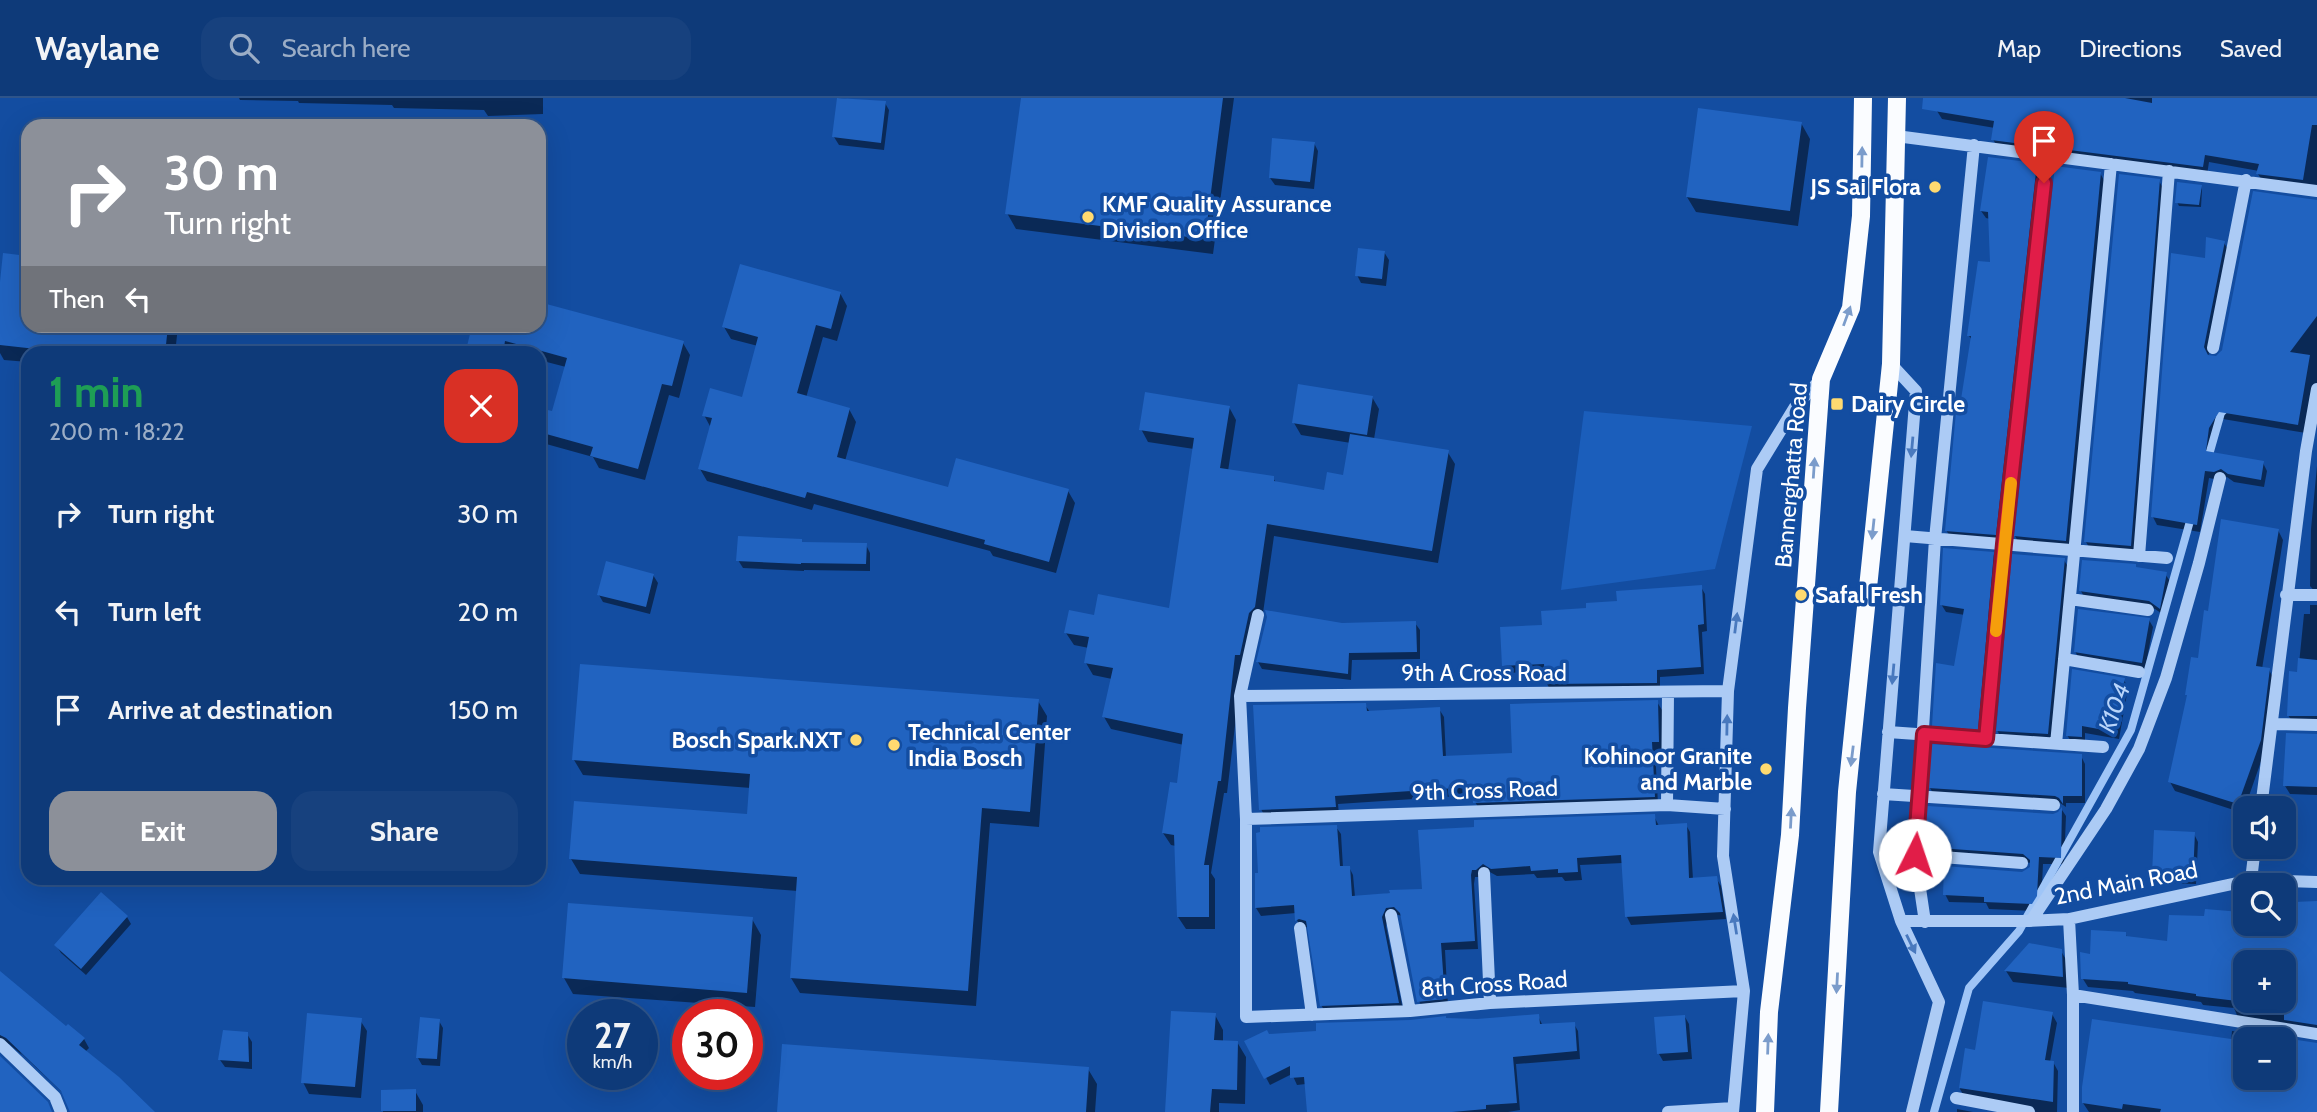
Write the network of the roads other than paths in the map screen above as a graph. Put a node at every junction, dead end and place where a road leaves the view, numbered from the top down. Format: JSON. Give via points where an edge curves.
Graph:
{"nodes":[{"id":1,"x":1863,"y":98,"type":"edge"},
{"id":2,"x":1897,"y":98,"type":"edge"},
{"id":3,"x":1896,"y":136,"type":"junction"},
{"id":4,"x":1974,"y":145,"type":"junction"},
{"id":5,"x":2047,"y":155,"type":"junction"},
{"id":6,"x":2111,"y":164,"type":"junction"},
{"id":7,"x":2169,"y":172,"type":"junction"},
{"id":8,"x":2246,"y":180,"type":"junction"},
{"id":9,"x":2317,"y":191,"type":"edge"},
{"id":10,"x":2213,"y":348,"type":"dead end"},
{"id":11,"x":1891,"y":364,"type":"junction"},
{"id":12,"x":1821,"y":379,"type":"junction"},
{"id":13,"x":2317,"y":389,"type":"edge"},
{"id":14,"x":2311,"y":452,"type":"edge"},
{"id":15,"x":2220,"y":478,"type":"dead end"},
{"id":16,"x":1905,"y":536,"type":"junction"},
{"id":17,"x":1936,"y":539,"type":"junction"},
{"id":18,"x":2004,"y":544,"type":"junction"},
{"id":19,"x":2075,"y":550,"type":"junction"},
{"id":20,"x":2139,"y":556,"type":"junction"},
{"id":21,"x":2167,"y":558,"type":"dead end"},
{"id":22,"x":2286,"y":594,"type":"junction"},
{"id":23,"x":2317,"y":595,"type":"edge"},
{"id":24,"x":2070,"y":599,"type":"junction"},
{"id":25,"x":2148,"y":610,"type":"dead end"},
{"id":26,"x":1258,"y":615,"type":"dead end"},
{"id":27,"x":2064,"y":659,"type":"junction"},
{"id":28,"x":2139,"y":672,"type":"dead end"},
{"id":29,"x":1728,"y":691,"type":"junction"},
{"id":30,"x":1668,"y":693,"type":"junction"},
{"id":31,"x":1240,"y":696,"type":"junction"},
{"id":32,"x":2272,"y":724,"type":"junction"},
{"id":33,"x":2317,"y":725,"type":"edge"},
{"id":34,"x":1888,"y":732,"type":"junction"},
{"id":35,"x":1924,"y":734,"type":"junction"},
{"id":36,"x":1986,"y":739,"type":"junction"},
{"id":37,"x":2056,"y":744,"type":"junction"},
{"id":38,"x":2102,"y":747,"type":"dead end"},
{"id":39,"x":1883,"y":794,"type":"junction"},
{"id":40,"x":2263,"y":796,"type":"edge"},
{"id":41,"x":1919,"y":797,"type":"junction"},
{"id":42,"x":1667,"y":805,"type":"junction"},
{"id":43,"x":2054,"y":805,"type":"dead end"},
{"id":44,"x":1725,"y":809,"type":"junction"},
{"id":45,"x":1246,"y":819,"type":"junction"},
{"id":46,"x":1915,"y":855,"type":"junction"},
{"id":47,"x":2022,"y":863,"type":"dead end"},
{"id":48,"x":1483,"y":873,"type":"dead end"},
{"id":49,"x":2296,"y":881,"type":"edge"},
{"id":50,"x":2317,"y":882,"type":"edge"},
{"id":51,"x":2233,"y":884,"type":"edge"},
{"id":52,"x":1391,"y":915,"type":"dead end"},
{"id":53,"x":2069,"y":919,"type":"junction"},
{"id":54,"x":1900,"y":921,"type":"junction"},
{"id":55,"x":2031,"y":921,"type":"junction"},
{"id":56,"x":1925,"y":922,"type":"junction"},
{"id":57,"x":1300,"y":928,"type":"dead end"},
{"id":58,"x":1744,"y":991,"type":"junction"},
{"id":59,"x":2073,"y":995,"type":"junction"},
{"id":60,"x":1490,"y":1003,"type":"junction"},
{"id":61,"x":1410,"y":1011,"type":"junction"},
{"id":62,"x":1312,"y":1015,"type":"junction"},
{"id":63,"x":2317,"y":1034,"type":"edge"},
{"id":64,"x":0,"y":1044,"type":"edge"},
{"id":65,"x":55,"y":1097,"type":"junction"},
{"id":66,"x":1956,"y":1098,"type":"dead end"},
{"id":67,"x":1733,"y":1110,"type":"edge"},
{"id":68,"x":61,"y":1112,"type":"edge"},
{"id":69,"x":70,"y":1112,"type":"edge"},
{"id":70,"x":1668,"y":1112,"type":"edge"},
{"id":71,"x":1765,"y":1112,"type":"edge"},
{"id":72,"x":1829,"y":1112,"type":"edge"},
{"id":73,"x":1912,"y":1112,"type":"edge"},
{"id":74,"x":2029,"y":1112,"type":"edge"},
{"id":75,"x":2073,"y":1112,"type":"edge"}],
"edges":[{"from":12,"to":1,"type":"main road","name":"Bannerghatta Road","one_way":true,"via":[[1851,308],[1861,216]]},
{"from":2,"to":3,"type":"main road"},
{"from":3,"to":4,"type":"street"},
{"from":3,"to":11,"type":"main road"},
{"from":4,"to":5,"type":"street"},
{"from":4,"to":17,"type":"street"},
{"from":5,"to":6,"type":"street"},
{"from":5,"to":18,"type":"street"},
{"from":6,"to":7,"type":"street"},
{"from":6,"to":19,"type":"street"},
{"from":7,"to":8,"type":"street"},
{"from":7,"to":20,"type":"street"},
{"from":8,"to":9,"type":"street"},
{"from":8,"to":10,"type":"street"},
{"from":11,"to":16,"type":"street","one_way":true,"via":[[1916,391]]},
{"from":11,"to":72,"type":"main road","one_way":true,"via":[[1847,792]]},
{"from":29,"to":12,"type":"street","one_way":true,"via":[[1756,469],[1796,407]]},
{"from":71,"to":12,"type":"main road","name":"Bannerghatta Road","one_way":true,"via":[[1769,1012],[1790,835]]},
{"from":13,"to":14,"type":"street"},
{"from":14,"to":22,"type":"street"},
{"from":15,"to":55,"type":"street","via":[[2166,678],[2139,749],[2106,809]]},
{"from":16,"to":17,"type":"street"},
{"from":16,"to":34,"type":"street","one_way":true},
{"from":17,"to":18,"type":"street"},
{"from":17,"to":35,"type":"street"},
{"from":18,"to":19,"type":"street"},
{"from":18,"to":36,"type":"street"},
{"from":19,"to":20,"type":"street"},
{"from":19,"to":24,"type":"street"},
{"from":20,"to":21,"type":"street"},
{"from":22,"to":23,"type":"street"},
{"from":22,"to":32,"type":"street"},
{"from":24,"to":25,"type":"street"},
{"from":24,"to":27,"type":"street"},
{"from":26,"to":31,"type":"street"},
{"from":27,"to":28,"type":"street"},
{"from":27,"to":37,"type":"street"},
{"from":29,"to":30,"type":"street","name":"9th A Cross Road"},
{"from":44,"to":29,"type":"street","one_way":true},
{"from":30,"to":31,"type":"street","name":"9th A Cross Road"},
{"from":30,"to":42,"type":"street"},
{"from":31,"to":45,"type":"street"},
{"from":32,"to":33,"type":"street"},
{"from":32,"to":40,"type":"street"},
{"from":34,"to":35,"type":"street"},
{"from":34,"to":39,"type":"street"},
{"from":35,"to":36,"type":"street"},
{"from":35,"to":41,"type":"street"},
{"from":36,"to":37,"type":"street"},
{"from":37,"to":38,"type":"street"},
{"from":39,"to":41,"type":"street"},
{"from":39,"to":54,"type":"street","via":[[1879,852]]},
{"from":41,"to":43,"type":"street"},
{"from":41,"to":46,"type":"street"},
{"from":42,"to":44,"type":"street","name":"9th Cross Road"},
{"from":42,"to":45,"type":"street","name":"9th Cross Road"},
{"from":58,"to":44,"type":"street","one_way":true,"via":[[1723,856]]},
{"from":45,"to":62,"type":"street","name":"8th Cross Road","via":[[1246,1017]]},
{"from":46,"to":47,"type":"street"},
{"from":46,"to":56,"type":"street"},
{"from":48,"to":60,"type":"street"},
{"from":49,"to":50,"type":"street","name":"2nd Main Road"},
{"from":51,"to":53,"type":"street","name":"2nd Main Road"},
{"from":52,"to":61,"type":"street"},
{"from":53,"to":55,"type":"street","name":"2nd Main Road"},
{"from":53,"to":59,"type":"street"},
{"from":54,"to":56,"type":"street","name":"2nd Main Road"},
{"from":54,"to":73,"type":"street","one_way":true,"via":[[1939,1002]]},
{"from":55,"to":56,"type":"street","name":"2nd Main Road"},
{"from":57,"to":62,"type":"street"},
{"from":58,"to":60,"type":"street","name":"8th Cross Road"},
{"from":58,"to":67,"type":"street"},
{"from":59,"to":63,"type":"street"},
{"from":59,"to":75,"type":"street"},
{"from":60,"to":61,"type":"street","name":"8th Cross Road"},
{"from":61,"to":62,"type":"street","name":"8th Cross Road"},
{"from":64,"to":65,"type":"street"},
{"from":65,"to":68,"type":"street"},
{"from":65,"to":69,"type":"street"},
{"from":66,"to":74,"type":"street"},
{"from":67,"to":70,"type":"street"}]}
